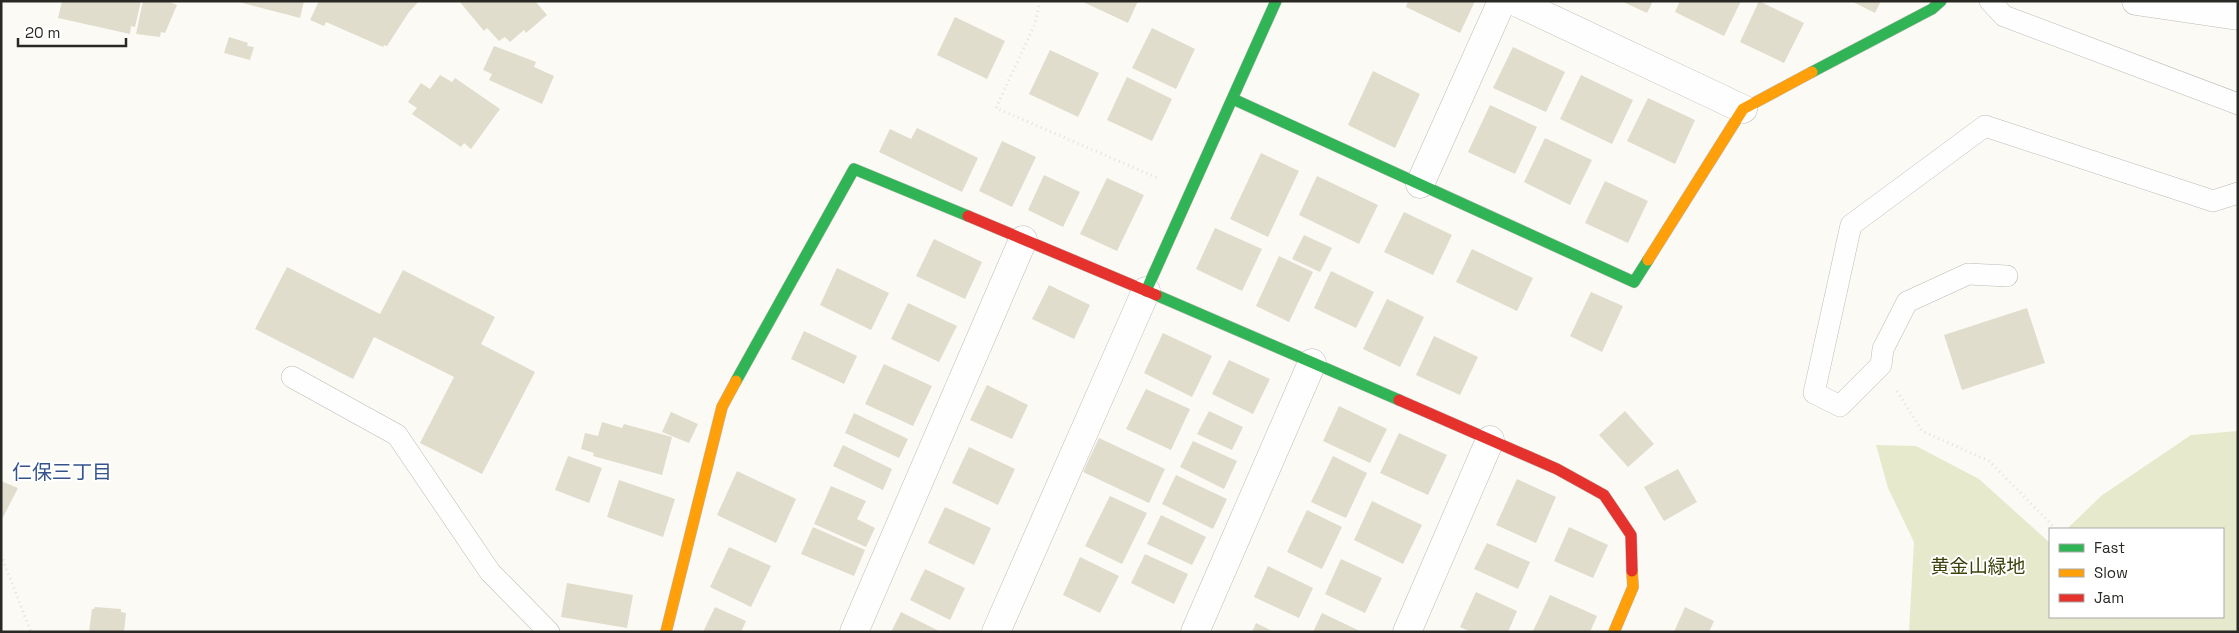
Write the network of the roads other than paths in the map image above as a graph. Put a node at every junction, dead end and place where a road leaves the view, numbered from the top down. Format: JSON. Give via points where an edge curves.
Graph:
{"nodes":[{"id":1,"x":1276,"y":1,"type":"edge"},
{"id":2,"x":1502,"y":1,"type":"edge"},
{"id":3,"x":1514,"y":1,"type":"edge"},
{"id":4,"x":1941,"y":1,"type":"edge"},
{"id":5,"x":1990,"y":1,"type":"edge"},
{"id":6,"x":2136,"y":1,"type":"edge"},
{"id":7,"x":2238,"y":16,"type":"edge"},
{"id":8,"x":1233,"y":99,"type":"junction"},
{"id":9,"x":2238,"y":104,"type":"edge"},
{"id":10,"x":1743,"y":109,"type":"junction"},
{"id":11,"x":1420,"y":184,"type":"junction"},
{"id":12,"x":2238,"y":193,"type":"edge"},
{"id":13,"x":1023,"y":240,"type":"junction"},
{"id":14,"x":2008,"y":276,"type":"dead end"},
{"id":15,"x":1146,"y":291,"type":"junction"},
{"id":16,"x":1312,"y":363,"type":"junction"},
{"id":17,"x":292,"y":377,"type":"dead end"},
{"id":18,"x":1490,"y":440,"type":"junction"},
{"id":19,"x":549,"y":632,"type":"edge"},
{"id":20,"x":666,"y":632,"type":"edge"},
{"id":21,"x":854,"y":632,"type":"edge"},
{"id":22,"x":996,"y":632,"type":"edge"},
{"id":23,"x":1195,"y":632,"type":"edge"},
{"id":24,"x":1407,"y":632,"type":"edge"},
{"id":25,"x":1614,"y":632,"type":"edge"}],
"edges":[{"from":1,"to":8,"type":"street"},
{"from":2,"to":11,"type":"street"},
{"from":3,"to":10,"type":"street"},
{"from":4,"to":10,"type":"street","via":[[1932,9]]},
{"from":5,"to":9,"type":"lane","via":[[2004,16]]},
{"from":6,"to":7,"type":"street"},
{"from":8,"to":11,"type":"street"},
{"from":8,"to":15,"type":"street"},
{"from":10,"to":11,"type":"street","via":[[1634,282]]},
{"from":12,"to":14,"type":"lane","via":[[2213,201],[1985,126],[1851,225],[1814,392],[1840,406],[1881,365],[1883,349],[1907,302],[1968,274]]},
{"from":13,"to":15,"type":"street"},
{"from":13,"to":20,"type":"street","via":[[854,170],[722,407]]},
{"from":13,"to":21,"type":"street"},
{"from":15,"to":16,"type":"street"},
{"from":15,"to":22,"type":"street"},
{"from":16,"to":18,"type":"street"},
{"from":16,"to":23,"type":"street"},
{"from":17,"to":19,"type":"lane","via":[[397,435],[490,572]]},
{"from":18,"to":24,"type":"street"},
{"from":18,"to":25,"type":"street","via":[[1557,469],[1604,495],[1631,535],[1633,587]]}]}
